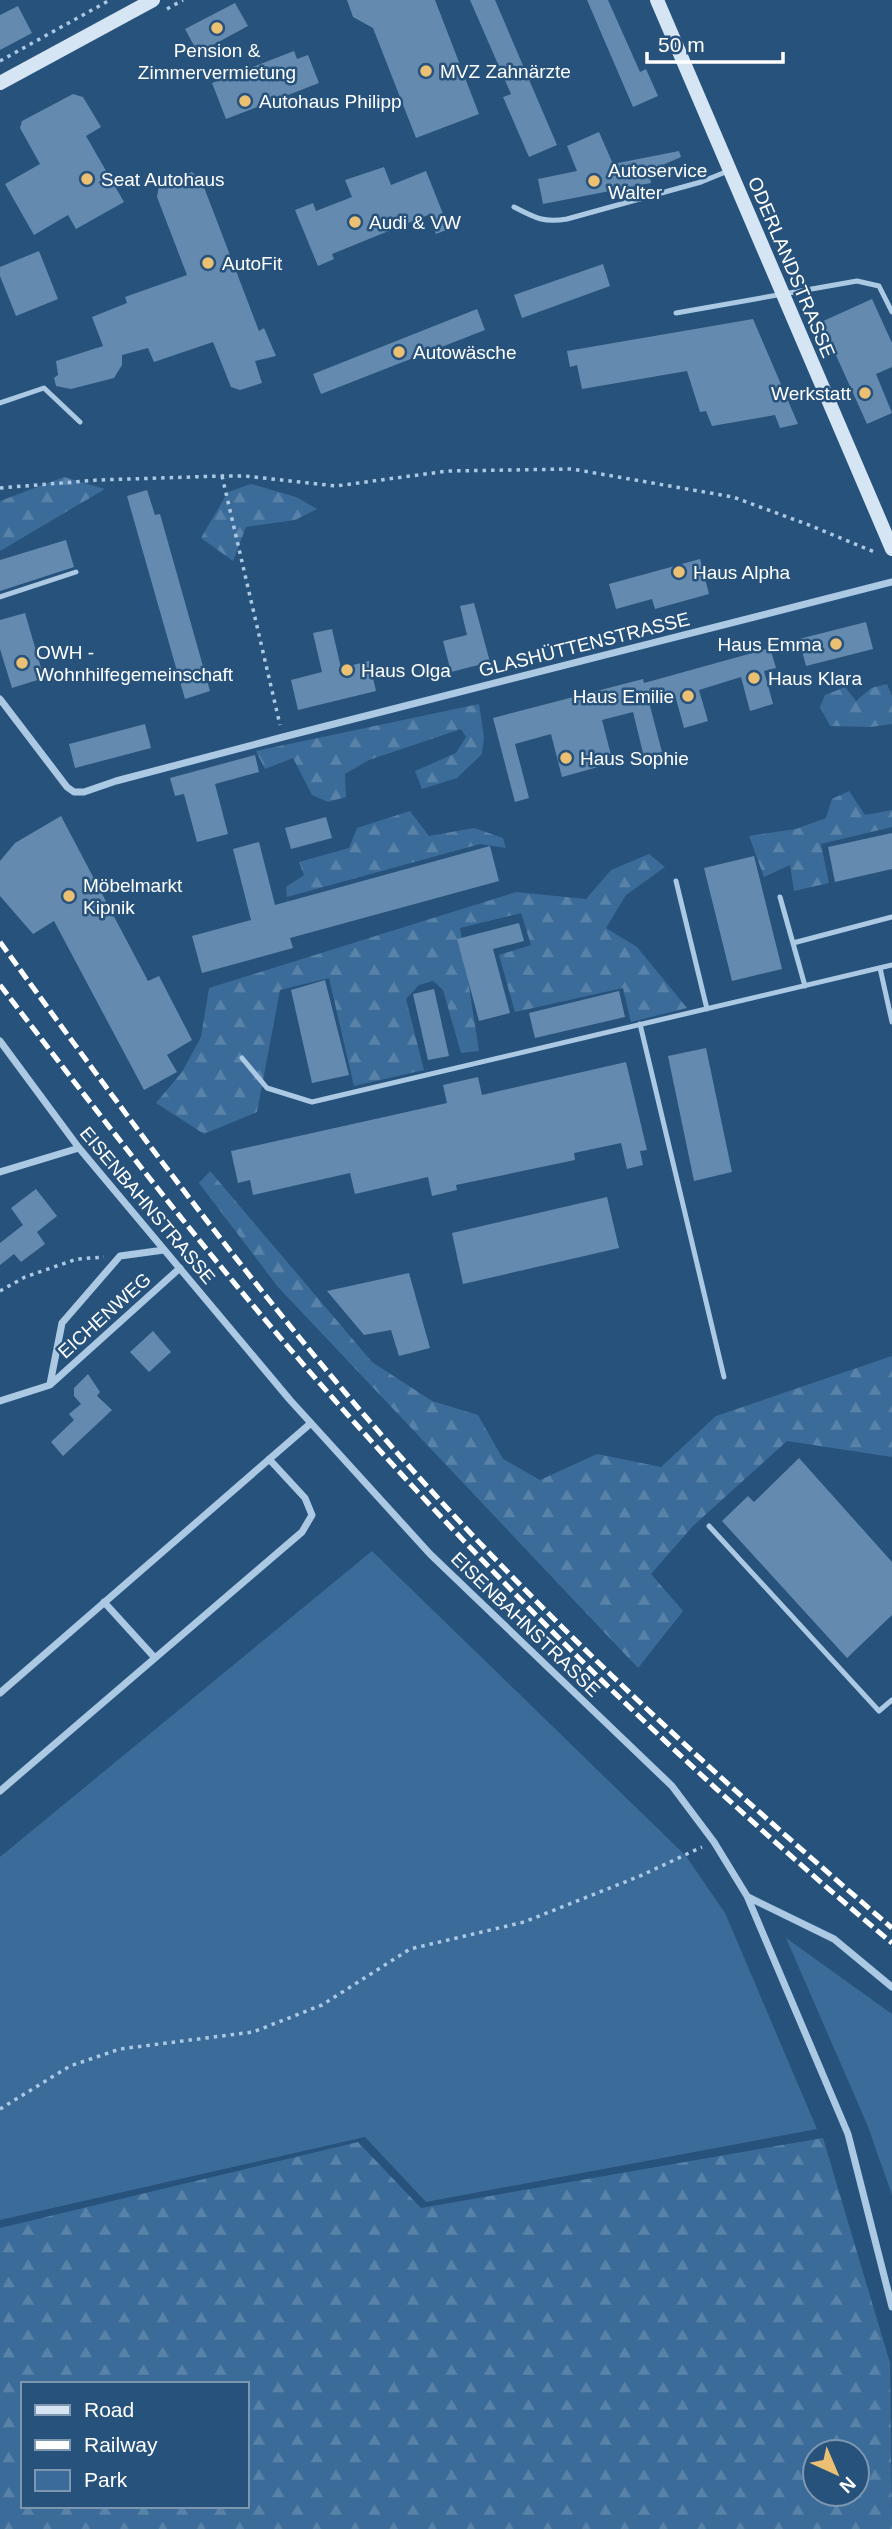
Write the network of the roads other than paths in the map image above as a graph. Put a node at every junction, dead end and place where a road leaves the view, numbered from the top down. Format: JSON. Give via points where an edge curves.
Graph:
{"nodes":[{"id":1,"x":153,"y":0,"type":"edge"},
{"id":2,"x":657,"y":0,"type":"edge"},
{"id":3,"x":0,"y":83,"type":"edge"},
{"id":4,"x":731,"y":170,"type":"junction"},
{"id":5,"x":514,"y":207,"type":"dead end"},
{"id":6,"x":783,"y":293,"type":"junction"},
{"id":7,"x":892,"y":312,"type":"edge"},
{"id":8,"x":676,"y":313,"type":"dead end"},
{"id":9,"x":0,"y":403,"type":"edge"},
{"id":10,"x":80,"y":422,"type":"dead end"},
{"id":11,"x":886,"y":552,"type":"edge"},
{"id":12,"x":76,"y":572,"type":"dead end"},
{"id":13,"x":892,"y":582,"type":"edge"},
{"id":14,"x":0,"y":597,"type":"edge"},
{"id":15,"x":0,"y":699,"type":"edge"},
{"id":16,"x":676,"y":881,"type":"dead end"},
{"id":17,"x":780,"y":897,"type":"dead end"},
{"id":18,"x":892,"y":917,"type":"edge"},
{"id":19,"x":793,"y":943,"type":"junction"},
{"id":20,"x":892,"y":965,"type":"edge"},
{"id":21,"x":880,"y":968,"type":"junction"},
{"id":22,"x":805,"y":986,"type":"junction"},
{"id":23,"x":707,"y":1009,"type":"junction"},
{"id":24,"x":892,"y":1022,"type":"edge"},
{"id":25,"x":640,"y":1024,"type":"junction"},
{"id":26,"x":0,"y":1041,"type":"edge"},
{"id":27,"x":242,"y":1058,"type":"dead end"},
{"id":28,"x":79,"y":1148,"type":"junction"},
{"id":29,"x":0,"y":1172,"type":"edge"},
{"id":30,"x":164,"y":1250,"type":"junction"},
{"id":31,"x":180,"y":1268,"type":"junction"},
{"id":32,"x":724,"y":1377,"type":"dead end"},
{"id":33,"x":50,"y":1385,"type":"junction"},
{"id":34,"x":0,"y":1401,"type":"edge"},
{"id":35,"x":311,"y":1423,"type":"junction"},
{"id":36,"x":269,"y":1459,"type":"junction"},
{"id":37,"x":709,"y":1526,"type":"dead end"},
{"id":38,"x":104,"y":1602,"type":"junction"},
{"id":39,"x":155,"y":1658,"type":"junction"},
{"id":40,"x":0,"y":1693,"type":"edge"},
{"id":41,"x":892,"y":1700,"type":"edge"},
{"id":42,"x":0,"y":1791,"type":"edge"},
{"id":43,"x":747,"y":1896,"type":"junction"},
{"id":44,"x":892,"y":1987,"type":"edge"},
{"id":45,"x":892,"y":2307,"type":"edge"}],
"edges":[{"from":1,"to":3,"type":"street"},
{"from":2,"to":4,"type":"street","name":"ODERLANDSTRASSE"},
{"from":4,"to":5,"type":"lane","via":[[567,219],[549,222]]},
{"from":4,"to":6,"type":"street","name":"ODERLANDSTRASSE"},
{"from":6,"to":7,"type":"lane","via":[[857,281],[879,286]]},
{"from":6,"to":8,"type":"lane"},
{"from":6,"to":11,"type":"street","name":"ODERLANDSTRASSE"},
{"from":9,"to":10,"type":"lane","via":[[44,388]]},
{"from":12,"to":14,"type":"lane"},
{"from":13,"to":15,"type":"street","name":"GLASHÜTTENSTRASSE","via":[[283,737],[84,793],[74,792],[46,761]]},
{"from":16,"to":23,"type":"lane"},
{"from":17,"to":19,"type":"lane"},
{"from":18,"to":19,"type":"lane"},
{"from":19,"to":22,"type":"lane"},
{"from":20,"to":21,"type":"lane"},
{"from":21,"to":22,"type":"lane"},
{"from":21,"to":24,"type":"lane"},
{"from":22,"to":23,"type":"lane"},
{"from":23,"to":25,"type":"lane"},
{"from":25,"to":27,"type":"lane","via":[[312,1102],[267,1088]]},
{"from":25,"to":32,"type":"lane"},
{"from":26,"to":28,"type":"street","name":"EISENBAHNSTRASSE"},
{"from":28,"to":29,"type":"street"},
{"from":28,"to":30,"type":"street","name":"EISENBAHNSTRASSE"},
{"from":30,"to":31,"type":"street","name":"EISENBAHNSTRASSE"},
{"from":30,"to":33,"type":"street","name":"EICHENWEG","via":[[120,1256],[62,1323]]},
{"from":31,"to":33,"type":"street","name":"EICHENWEG"},
{"from":31,"to":35,"type":"street","name":"EISENBAHNSTRASSE"},
{"from":33,"to":34,"type":"street","name":"EICHENWEG"},
{"from":35,"to":36,"type":"street"},
{"from":35,"to":43,"type":"street","name":"EISENBAHNSTRASSE","via":[[430,1554],[672,1786]]},
{"from":36,"to":38,"type":"street"},
{"from":36,"to":39,"type":"street","via":[[305,1498],[312,1515],[302,1532]]},
{"from":37,"to":41,"type":"lane","via":[[880,1711]]},
{"from":38,"to":39,"type":"street"},
{"from":38,"to":40,"type":"street"},
{"from":39,"to":42,"type":"street"},
{"from":43,"to":44,"type":"street","via":[[834,1939]]},
{"from":43,"to":45,"type":"street","name":"EISENBAHNSTRASSE","via":[[848,2134]]}]}
